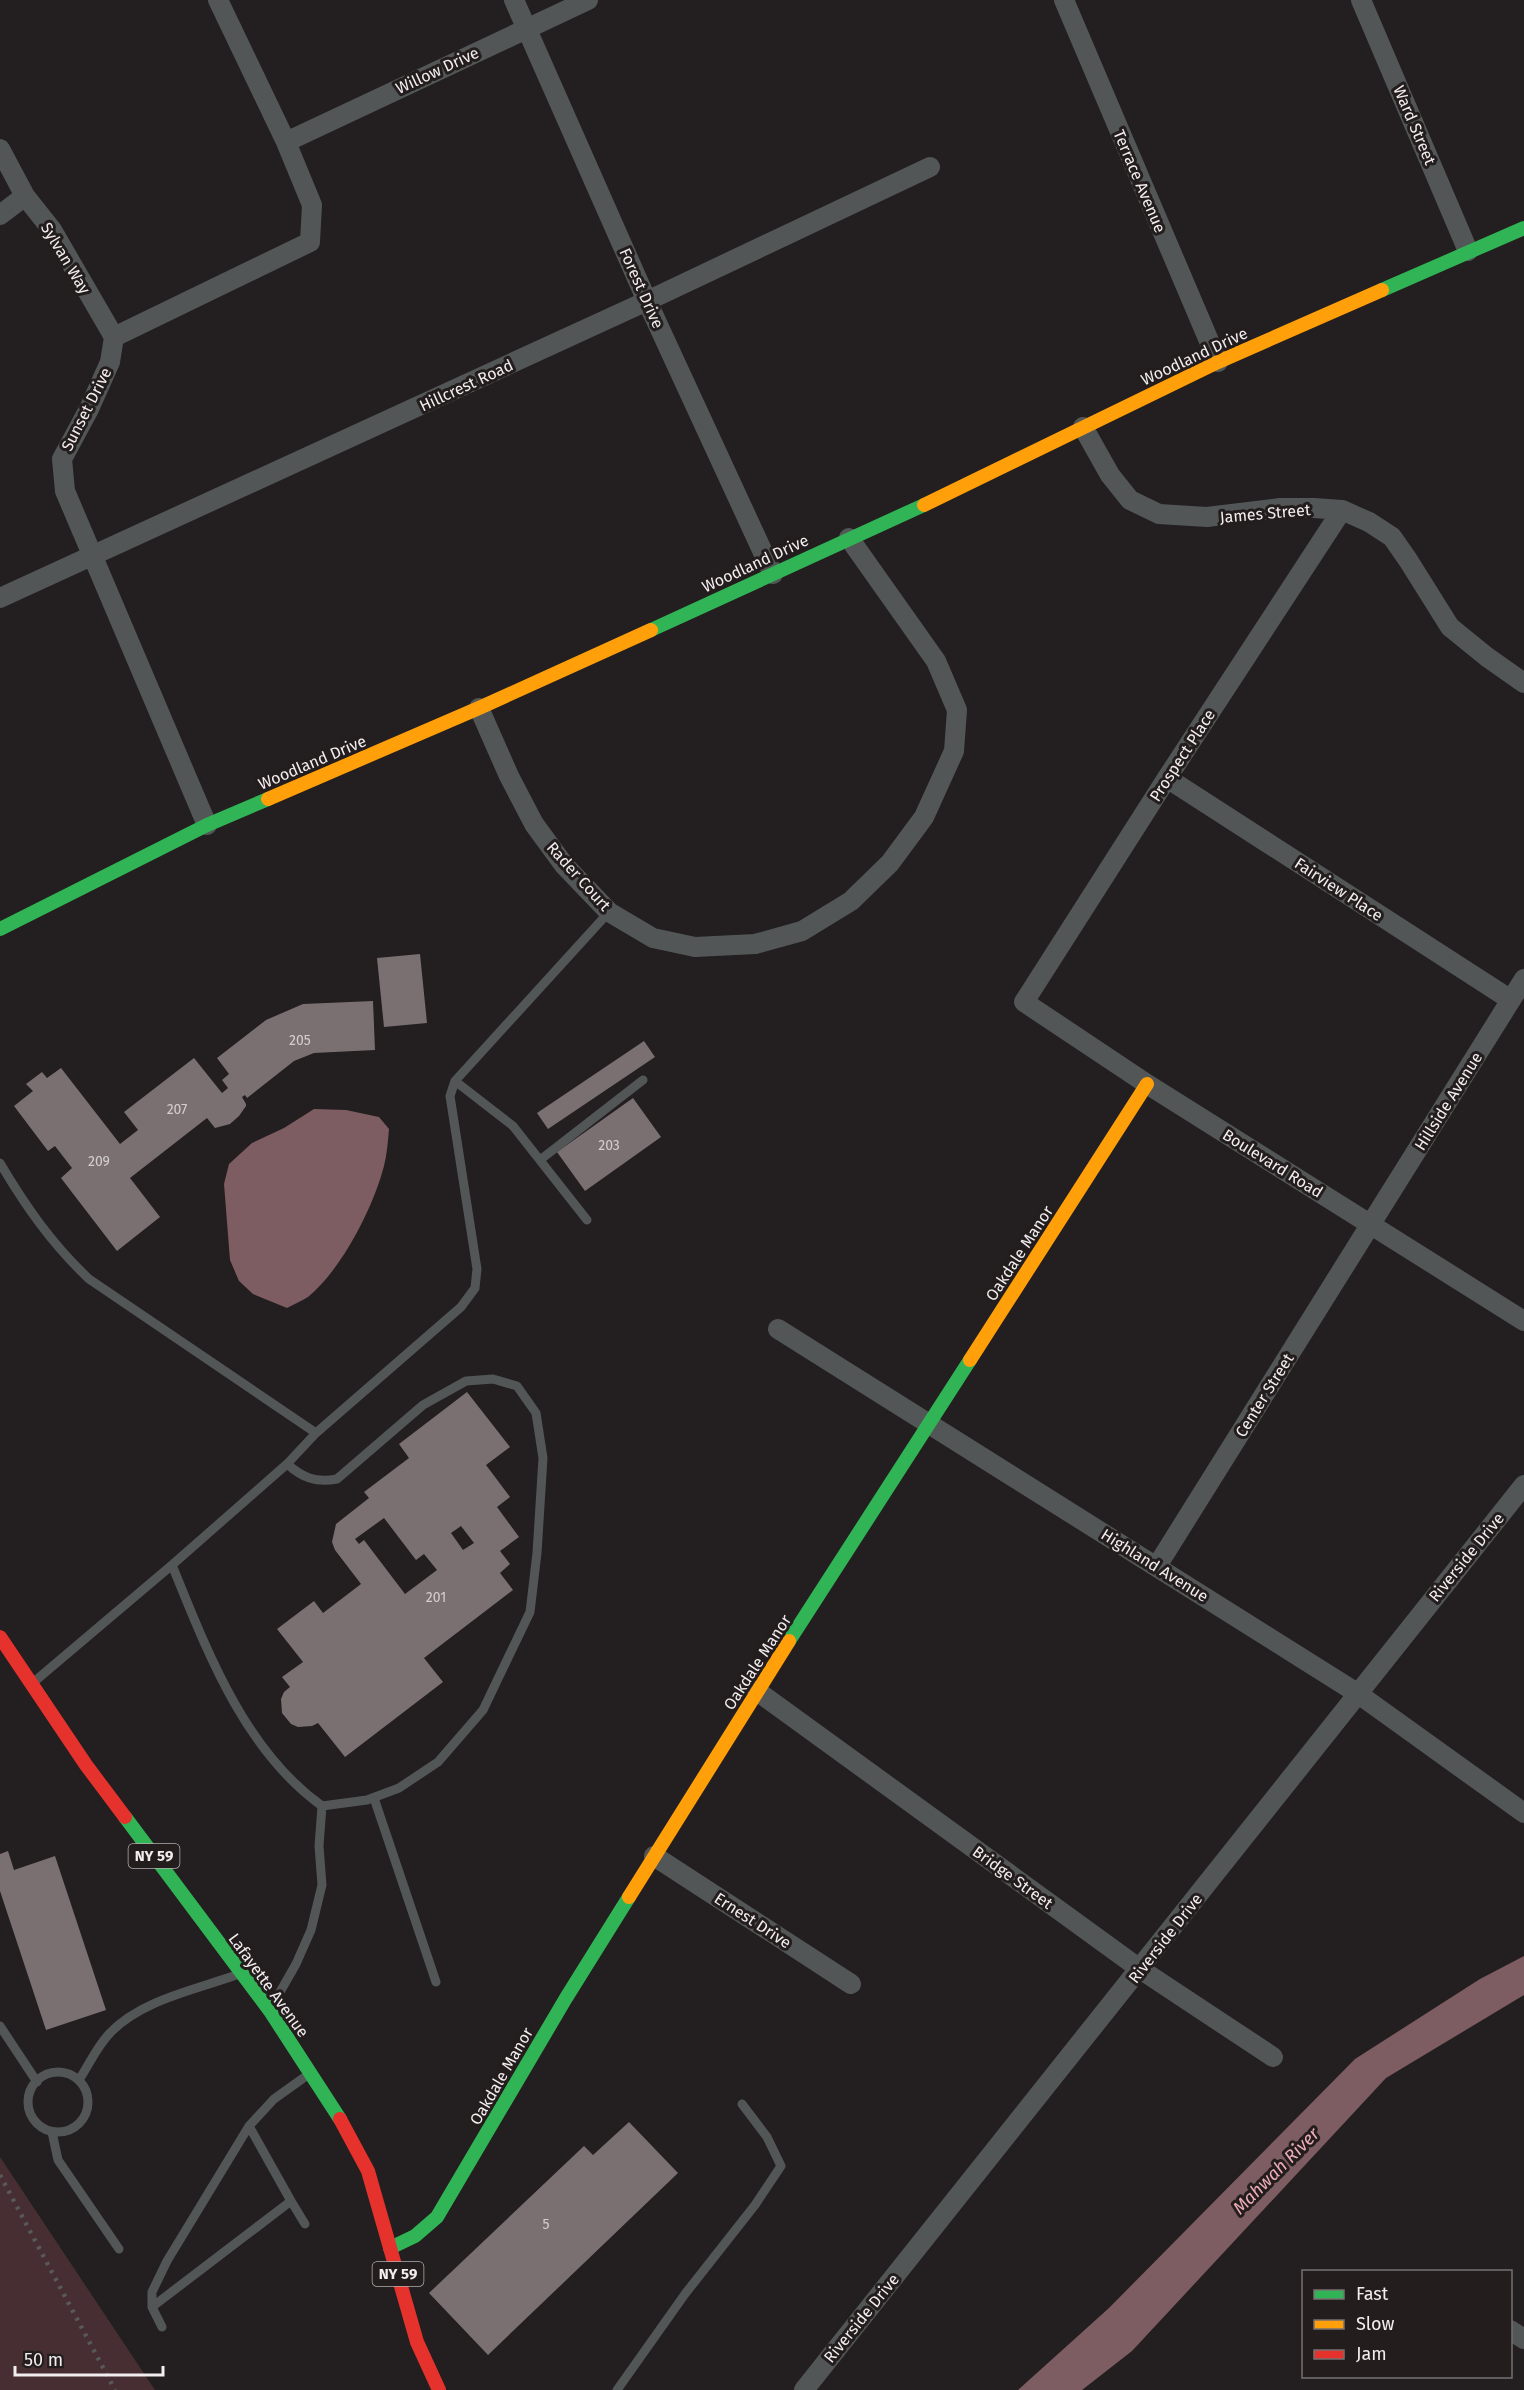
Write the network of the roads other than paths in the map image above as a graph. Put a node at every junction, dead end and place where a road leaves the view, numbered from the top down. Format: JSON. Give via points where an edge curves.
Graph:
{"nodes":[{"id":1,"x":218,"y":0,"type":"edge"},
{"id":2,"x":514,"y":0,"type":"edge"},
{"id":3,"x":588,"y":0,"type":"edge"},
{"id":4,"x":1064,"y":0,"type":"edge"},
{"id":5,"x":1361,"y":0,"type":"edge"},
{"id":6,"x":526,"y":28,"type":"junction"},
{"id":7,"x":286,"y":142,"type":"junction"},
{"id":8,"x":0,"y":149,"type":"edge"},
{"id":9,"x":930,"y":167,"type":"dead end"},
{"id":10,"x":25,"y":196,"type":"junction"},
{"id":11,"x":0,"y":215,"type":"edge"},
{"id":12,"x":1524,"y":228,"type":"edge"},
{"id":13,"x":1468,"y":251,"type":"junction"},
{"id":14,"x":647,"y":301,"type":"junction"},
{"id":15,"x":114,"y":337,"type":"junction"},
{"id":16,"x":1218,"y":362,"type":"junction"},
{"id":17,"x":1083,"y":427,"type":"junction"},
{"id":18,"x":1342,"y":510,"type":"junction"},
{"id":19,"x":849,"y":538,"type":"junction"},
{"id":20,"x":93,"y":556,"type":"junction"},
{"id":21,"x":773,"y":574,"type":"junction"},
{"id":22,"x":0,"y":598,"type":"edge"},
{"id":23,"x":1524,"y":683,"type":"edge"},
{"id":24,"x":479,"y":708,"type":"junction"},
{"id":25,"x":1167,"y":778,"type":"junction"},
{"id":26,"x":207,"y":825,"type":"junction"},
{"id":27,"x":609,"y":912,"type":"junction"},
{"id":28,"x":0,"y":929,"type":"edge"},
{"id":29,"x":1524,"y":978,"type":"edge"},
{"id":30,"x":1511,"y":1000,"type":"junction"},
{"id":31,"x":1024,"y":1002,"type":"joint"},
{"id":32,"x":642,"y":1080,"type":"dead end"},
{"id":33,"x":455,"y":1081,"type":"junction"},
{"id":34,"x":1147,"y":1084,"type":"junction"},
{"id":35,"x":540,"y":1160,"type":"junction"},
{"id":36,"x":0,"y":1163,"type":"edge"},
{"id":37,"x":587,"y":1220,"type":"dead end"},
{"id":38,"x":1371,"y":1224,"type":"junction"},
{"id":39,"x":1524,"y":1321,"type":"edge"},
{"id":40,"x":778,"y":1329,"type":"dead end"},
{"id":41,"x":930,"y":1424,"type":"junction"},
{"id":42,"x":316,"y":1433,"type":"junction"},
{"id":43,"x":287,"y":1464,"type":"junction"},
{"id":44,"x":1524,"y":1485,"type":"edge"},
{"id":45,"x":172,"y":1565,"type":"junction"},
{"id":46,"x":1157,"y":1566,"type":"junction"},
{"id":47,"x":0,"y":1637,"type":"edge"},
{"id":48,"x":30,"y":1684,"type":"junction"},
{"id":49,"x":757,"y":1691,"type":"junction"},
{"id":50,"x":1357,"y":1693,"type":"junction"},
{"id":51,"x":374,"y":1798,"type":"junction"},
{"id":52,"x":322,"y":1806,"type":"junction"},
{"id":53,"x":1524,"y":1813,"type":"edge"},
{"id":54,"x":654,"y":1856,"type":"junction"},
{"id":55,"x":1140,"y":1969,"type":"junction"},
{"id":56,"x":241,"y":1973,"type":"junction"},
{"id":57,"x":436,"y":1982,"type":"dead end"},
{"id":58,"x":851,"y":1984,"type":"dead end"},
{"id":59,"x":270,"y":2011,"type":"junction"},
{"id":60,"x":0,"y":2026,"type":"edge"},
{"id":61,"x":1273,"y":2057,"type":"dead end"},
{"id":62,"x":311,"y":2073,"type":"junction"},
{"id":63,"x":79,"y":2080,"type":"junction"},
{"id":64,"x":37,"y":2082,"type":"junction"},
{"id":65,"x":742,"y":2104,"type":"dead end"},
{"id":66,"x":249,"y":2126,"type":"junction"},
{"id":67,"x":52,"y":2132,"type":"junction"},
{"id":68,"x":291,"y":2201,"type":"junction"},
{"id":69,"x":305,"y":2224,"type":"dead end"},
{"id":70,"x":390,"y":2248,"type":"junction"},
{"id":71,"x":119,"y":2249,"type":"dead end"},
{"id":72,"x":152,"y":2307,"type":"junction"},
{"id":73,"x":162,"y":2327,"type":"dead end"},
{"id":74,"x":439,"y":2390,"type":"edge"},
{"id":75,"x":617,"y":2390,"type":"edge"},
{"id":76,"x":804,"y":2390,"type":"edge"}],
"edges":[{"from":1,"to":7,"type":"street"},
{"from":2,"to":6,"type":"street","name":"Forest Drive"},
{"from":3,"to":6,"type":"street","name":"Willow Drive"},
{"from":4,"to":16,"type":"street","name":"Terrace Avenue"},
{"from":5,"to":13,"type":"street","name":"Ward Street"},
{"from":6,"to":7,"type":"street","name":"Willow Drive"},
{"from":6,"to":14,"type":"street","name":"Forest Drive"},
{"from":7,"to":15,"type":"street","via":[[312,205],[310,242]]},
{"from":8,"to":10,"type":"street","name":"Sylvan Way"},
{"from":9,"to":14,"type":"street","name":"Hillcrest Road"},
{"from":10,"to":11,"type":"street"},
{"from":10,"to":15,"type":"street","name":"Sylvan Way","via":[[52,230]]},
{"from":12,"to":13,"type":"street","name":"Woodland Drive"},
{"from":13,"to":16,"type":"street","name":"Woodland Drive"},
{"from":14,"to":20,"type":"street","name":"Hillcrest Road"},
{"from":14,"to":21,"type":"street","name":"Forest Drive"},
{"from":15,"to":20,"type":"street","name":"Sunset Drive","via":[[110,362],[62,459],[65,491]]},
{"from":16,"to":17,"type":"street","name":"Woodland Drive"},
{"from":17,"to":18,"type":"street","name":"James Street","via":[[1110,475],[1130,500],[1159,514],[1207,518],[1280,508]]},
{"from":17,"to":19,"type":"street","name":"Woodland Drive"},
{"from":18,"to":23,"type":"street","name":"James Street","via":[[1392,537],[1449,627]]},
{"from":18,"to":25,"type":"street","name":"Prospect Place"},
{"from":19,"to":21,"type":"street","name":"Woodland Drive"},
{"from":19,"to":27,"type":"street","name":"Rader Court","via":[[936,662],[957,710],[954,751],[924,817],[890,863],[851,902],[802,931],[755,945],[695,947],[653,938]]},
{"from":20,"to":22,"type":"street","name":"Hillcrest Road"},
{"from":20,"to":26,"type":"street","name":"Sunset Drive"},
{"from":21,"to":24,"type":"street","name":"Woodland Drive"},
{"from":24,"to":26,"type":"street","name":"Woodland Drive"},
{"from":24,"to":27,"type":"street","name":"Rader Court","via":[[534,824],[564,865]]},
{"from":25,"to":30,"type":"street","name":"Fairview Place"},
{"from":25,"to":31,"type":"street","name":"Prospect Place"},
{"from":26,"to":28,"type":"street","name":"Woodland Drive"},
{"from":27,"to":33,"type":"lane"},
{"from":29,"to":30,"type":"street","name":"Hillside Avenue"},
{"from":30,"to":38,"type":"street","name":"Hillside Avenue"},
{"from":31,"to":34,"type":"street","name":"Boulevard Road"},
{"from":32,"to":35,"type":"lane"},
{"from":33,"to":35,"type":"lane","via":[[513,1126]]},
{"from":33,"to":42,"type":"lane","via":[[450,1096],[477,1269],[475,1288],[461,1307]]},
{"from":34,"to":38,"type":"street","name":"Boulevard Road"},
{"from":34,"to":41,"type":"street","name":"Oakdale Manor"},
{"from":35,"to":37,"type":"lane"},
{"from":36,"to":42,"type":"lane","via":[[60,1252],[88,1280]]},
{"from":38,"to":39,"type":"street","name":"Boulevard Road"},
{"from":38,"to":46,"type":"street","name":"Center Street"},
{"from":40,"to":41,"type":"street","name":"Highland Avenue"},
{"from":41,"to":46,"type":"street","name":"Highland Avenue"},
{"from":41,"to":49,"type":"street","name":"Oakdale Manor"},
{"from":42,"to":43,"type":"lane"},
{"from":43,"to":45,"type":"lane"},
{"from":43,"to":51,"type":"lane","via":[[299,1475],[320,1482],[337,1479],[423,1405],[466,1381],[493,1379],[518,1386],[536,1413],[543,1458],[530,1612],[483,1710],[438,1762],[399,1788]]},
{"from":44,"to":50,"type":"street","name":"Riverside Drive"},
{"from":45,"to":48,"type":"lane"},
{"from":45,"to":52,"type":"lane","via":[[202,1638],[244,1720],[298,1789]]},
{"from":46,"to":50,"type":"street","name":"Highland Avenue"},
{"from":47,"to":48,"type":"street","name":"Lafayette Avenue","number":"NY 59"},
{"from":48,"to":56,"type":"street","name":"Lafayette Avenue","number":"NY 59"},
{"from":49,"to":54,"type":"street","name":"Oakdale Manor"},
{"from":49,"to":55,"type":"street","name":"Bridge Street"},
{"from":50,"to":53,"type":"street","name":"Highland Avenue"},
{"from":50,"to":55,"type":"street","name":"Riverside Drive"},
{"from":51,"to":52,"type":"lane"},
{"from":51,"to":57,"type":"lane"},
{"from":52,"to":59,"type":"lane","via":[[322,1885],[317,1908],[300,1956]]},
{"from":54,"to":58,"type":"street","name":"Ernest Drive"},
{"from":54,"to":70,"type":"street","name":"Oakdale Manor","via":[[437,2217],[415,2236]]},
{"from":55,"to":61,"type":"street","name":"Bridge Street"},
{"from":55,"to":76,"type":"street","name":"Riverside Drive"},
{"from":56,"to":59,"type":"street","name":"Lafayette Avenue","number":"NY 59"},
{"from":56,"to":63,"type":"lane","via":[[151,2004],[127,2017],[108,2034]]},
{"from":59,"to":62,"type":"street","name":"Lafayette Avenue","number":"NY 59"},
{"from":60,"to":64,"type":"lane"},
{"from":62,"to":66,"type":"lane","via":[[274,2099]]},
{"from":62,"to":70,"type":"street","name":"Lafayette Avenue","number":"NY 59","via":[[332,2103],[368,2171]]},
{"from":63,"to":64,"type":"lane","via":[[61,2072],[50,2073]]},
{"from":63,"to":67,"type":"lane","via":[[88,2098],[85,2116],[72,2130]]},
{"from":64,"to":67,"type":"lane","via":[[29,2094],[30,2114],[35,2123]]},
{"from":65,"to":75,"type":"lane","via":[[767,2137],[781,2166]]},
{"from":66,"to":68,"type":"lane"},
{"from":66,"to":72,"type":"lane","via":[[167,2261],[152,2292]]},
{"from":67,"to":71,"type":"lane","via":[[58,2160]]},
{"from":68,"to":69,"type":"lane"},
{"from":68,"to":72,"type":"lane"},
{"from":70,"to":74,"type":"street","name":"Lafayette Avenue","number":"NY 59","via":[[417,2342]]},
{"from":72,"to":73,"type":"lane"}]}
